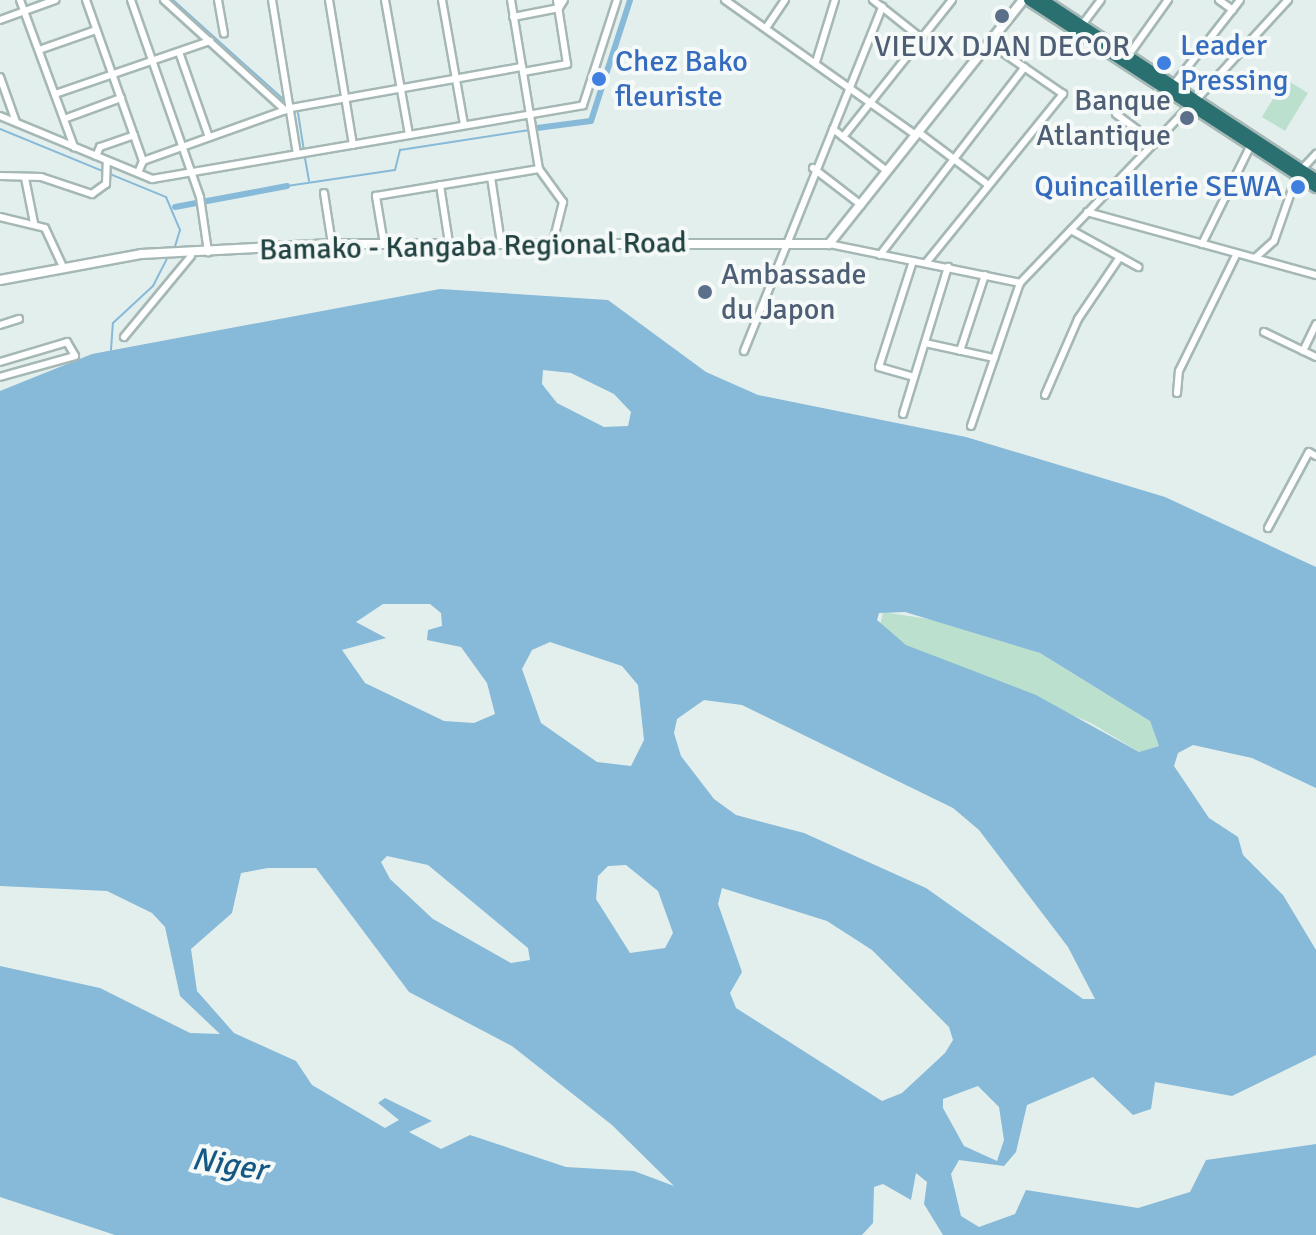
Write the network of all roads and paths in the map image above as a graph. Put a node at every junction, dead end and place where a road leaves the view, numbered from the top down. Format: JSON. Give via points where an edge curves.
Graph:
{"nodes":[{"id":1,"x":20,"y":0,"type":"edge"},
{"id":2,"x":86,"y":0,"type":"edge"},
{"id":3,"x":131,"y":0,"type":"edge"},
{"id":4,"x":164,"y":0,"type":"edge"},
{"id":5,"x":218,"y":0,"type":"edge"},
{"id":6,"x":272,"y":0,"type":"edge"},
{"id":7,"x":329,"y":0,"type":"edge"},
{"id":8,"x":385,"y":0,"type":"edge"},
{"id":9,"x":442,"y":0,"type":"edge"},
{"id":10,"x":511,"y":0,"type":"edge"},
{"id":11,"x":564,"y":0,"type":"edge"},
{"id":12,"x":617,"y":0,"type":"edge"},
{"id":13,"x":785,"y":0,"type":"edge"},
{"id":14,"x":835,"y":0,"type":"edge"},
{"id":15,"x":873,"y":0,"type":"edge"},
{"id":16,"x":952,"y":0,"type":"edge"},
{"id":17,"x":1023,"y":0,"type":"edge"},
{"id":18,"x":1029,"y":0,"type":"edge"},
{"id":19,"x":1043,"y":0,"type":"edge"},
{"id":20,"x":1101,"y":0,"type":"edge"},
{"id":21,"x":1168,"y":0,"type":"edge"},
{"id":22,"x":1219,"y":0,"type":"edge"},
{"id":23,"x":1240,"y":0,"type":"edge"},
{"id":24,"x":1288,"y":0,"type":"edge"},
{"id":25,"x":50,"y":1,"type":"edge"},
{"id":26,"x":729,"y":1,"type":"edge"},
{"id":27,"x":558,"y":4,"type":"edge"},
{"id":28,"x":882,"y":7,"type":"junction"},
{"id":29,"x":1233,"y":10,"type":"junction"},
{"id":30,"x":24,"y":11,"type":"junction"},
{"id":31,"x":513,"y":17,"type":"junction"},
{"id":32,"x":0,"y":20,"type":"edge"},
{"id":33,"x":1082,"y":25,"type":"junction"},
{"id":34,"x":766,"y":28,"type":"junction"},
{"id":35,"x":96,"y":30,"type":"junction"},
{"id":36,"x":224,"y":33,"type":"dead end"},
{"id":37,"x":921,"y":38,"type":"junction"},
{"id":38,"x":210,"y":41,"type":"junction"},
{"id":39,"x":989,"y":43,"type":"junction"},
{"id":40,"x":39,"y":50,"type":"junction"},
{"id":41,"x":179,"y":52,"type":"junction"},
{"id":42,"x":1128,"y":57,"type":"junction"},
{"id":43,"x":152,"y":61,"type":"junction"},
{"id":44,"x":816,"y":62,"type":"junction"},
{"id":45,"x":1025,"y":67,"type":"junction"},
{"id":46,"x":522,"y":69,"type":"junction"},
{"id":47,"x":113,"y":75,"type":"junction"},
{"id":48,"x":0,"y":77,"type":"edge"},
{"id":49,"x":456,"y":79,"type":"junction"},
{"id":50,"x":1175,"y":83,"type":"junction"},
{"id":51,"x":850,"y":85,"type":"junction"},
{"id":52,"x":401,"y":89,"type":"junction"},
{"id":53,"x":55,"y":94,"type":"junction"},
{"id":54,"x":121,"y":98,"type":"junction"},
{"id":55,"x":345,"y":99,"type":"junction"},
{"id":56,"x":872,"y":100,"type":"junction"},
{"id":57,"x":1193,"y":103,"type":"junction"},
{"id":58,"x":288,"y":109,"type":"junction"},
{"id":59,"x":530,"y":114,"type":"junction"},
{"id":60,"x":1116,"y":114,"type":"dead end"},
{"id":61,"x":0,"y":116,"type":"edge"},
{"id":62,"x":64,"y":119,"type":"junction"},
{"id":63,"x":16,"y":122,"type":"junction"},
{"id":64,"x":464,"y":125,"type":"junction"},
{"id":65,"x":833,"y":129,"type":"junction"},
{"id":66,"x":917,"y":133,"type":"junction"},
{"id":67,"x":134,"y":135,"type":"junction"},
{"id":68,"x":409,"y":135,"type":"junction"},
{"id":69,"x":209,"y":137,"type":"junction"},
{"id":70,"x":843,"y":137,"type":"junction"},
{"id":71,"x":1155,"y":143,"type":"junction"},
{"id":72,"x":353,"y":145,"type":"junction"},
{"id":73,"x":1251,"y":145,"type":"junction"},
{"id":74,"x":74,"y":147,"type":"junction"},
{"id":75,"x":182,"y":147,"type":"junction"},
{"id":76,"x":297,"y":154,"type":"junction"},
{"id":77,"x":1316,"y":154,"type":"edge"},
{"id":78,"x":96,"y":156,"type":"junction"},
{"id":79,"x":954,"y":159,"type":"junction"},
{"id":80,"x":107,"y":161,"type":"junction"},
{"id":81,"x":143,"y":161,"type":"junction"},
{"id":82,"x":813,"y":168,"type":"junction"},
{"id":83,"x":539,"y":169,"type":"junction"},
{"id":84,"x":887,"y":171,"type":"junction"},
{"id":85,"x":1299,"y":172,"type":"junction"},
{"id":86,"x":138,"y":173,"type":"junction"},
{"id":87,"x":192,"y":173,"type":"junction"},
{"id":88,"x":0,"y":176,"type":"edge"},
{"id":89,"x":491,"y":177,"type":"junction"},
{"id":90,"x":25,"y":178,"type":"junction"},
{"id":91,"x":1316,"y":179,"type":"edge"},
{"id":92,"x":987,"y":184,"type":"junction"},
{"id":93,"x":440,"y":185,"type":"junction"},
{"id":94,"x":1316,"y":187,"type":"edge"},
{"id":95,"x":324,"y":193,"type":"dead end"},
{"id":96,"x":861,"y":205,"type":"junction"},
{"id":97,"x":1087,"y":212,"type":"junction"},
{"id":98,"x":0,"y":217,"type":"edge"},
{"id":99,"x":34,"y":223,"type":"junction"},
{"id":100,"x":1071,"y":230,"type":"junction"},
{"id":101,"x":553,"y":242,"type":"junction"},
{"id":102,"x":785,"y":242,"type":"junction"},
{"id":103,"x":449,"y":243,"type":"junction"},
{"id":104,"x":501,"y":243,"type":"junction"},
{"id":105,"x":332,"y":244,"type":"junction"},
{"id":106,"x":384,"y":244,"type":"junction"},
{"id":107,"x":829,"y":244,"type":"junction"},
{"id":108,"x":1202,"y":244,"type":"junction"},
{"id":109,"x":1237,"y":253,"type":"junction"},
{"id":110,"x":209,"y":254,"type":"junction"},
{"id":111,"x":186,"y":255,"type":"junction"},
{"id":112,"x":880,"y":255,"type":"junction"},
{"id":113,"x":1120,"y":257,"type":"junction"},
{"id":114,"x":1255,"y":258,"type":"junction"},
{"id":115,"x":913,"y":261,"type":"junction"},
{"id":116,"x":926,"y":263,"type":"junction"},
{"id":117,"x":63,"y":267,"type":"junction"},
{"id":118,"x":948,"y":267,"type":"junction"},
{"id":119,"x":1138,"y":267,"type":"dead end"},
{"id":120,"x":985,"y":275,"type":"junction"},
{"id":121,"x":1316,"y":275,"type":"edge"},
{"id":122,"x":0,"y":280,"type":"edge"},
{"id":123,"x":1020,"y":283,"type":"junction"},
{"id":124,"x":19,"y":319,"type":"dead end"},
{"id":125,"x":1316,"y":324,"type":"edge"},
{"id":126,"x":0,"y":325,"type":"edge"},
{"id":127,"x":1264,"y":332,"type":"dead end"},
{"id":128,"x":124,"y":337,"type":"dead end"},
{"id":129,"x":925,"y":343,"type":"junction"},
{"id":130,"x":744,"y":351,"type":"dead end"},
{"id":131,"x":960,"y":351,"type":"junction"},
{"id":132,"x":1303,"y":351,"type":"junction"},
{"id":133,"x":1316,"y":357,"type":"edge"},
{"id":134,"x":994,"y":358,"type":"junction"},
{"id":135,"x":0,"y":362,"type":"edge"},
{"id":136,"x":0,"y":377,"type":"edge"},
{"id":137,"x":914,"y":377,"type":"junction"},
{"id":138,"x":1177,"y":393,"type":"dead end"},
{"id":139,"x":1045,"y":395,"type":"dead end"},
{"id":140,"x":903,"y":414,"type":"dead end"},
{"id":141,"x":971,"y":426,"type":"dead end"},
{"id":142,"x":1316,"y":456,"type":"edge"},
{"id":143,"x":1268,"y":528,"type":"dead end"}],
"edges":[{"from":1,"to":30,"type":"street"},
{"from":2,"to":35,"type":"street"},
{"from":3,"to":43,"type":"street"},
{"from":4,"to":38,"type":"street"},
{"from":5,"to":36,"type":"street"},
{"from":6,"to":58,"type":"street"},
{"from":7,"to":55,"type":"street"},
{"from":8,"to":52,"type":"street"},
{"from":9,"to":49,"type":"street"},
{"from":10,"to":31,"type":"street"},
{"from":11,"to":27,"type":"street"},
{"from":12,"to":59,"type":"street","via":[[583,105]]},
{"from":13,"to":34,"type":"street"},
{"from":14,"to":44,"type":"street"},
{"from":15,"to":28,"type":"street"},
{"from":16,"to":37,"type":"street"},
{"from":17,"to":39,"type":"street"},
{"from":18,"to":42,"type":"highway"},
{"from":19,"to":33,"type":"highway"},
{"from":20,"to":33,"type":"street"},
{"from":21,"to":42,"type":"street"},
{"from":22,"to":29,"type":"street"},
{"from":23,"to":29,"type":"street"},
{"from":24,"to":57,"type":"street"},
{"from":25,"to":30,"type":"street"},
{"from":26,"to":34,"type":"street"},
{"from":27,"to":31,"type":"street"},
{"from":27,"to":46,"type":"street","via":[[567,64]]},
{"from":28,"to":37,"type":"street"},
{"from":28,"to":51,"type":"street"},
{"from":29,"to":50,"type":"street"},
{"from":30,"to":32,"type":"street"},
{"from":30,"to":40,"type":"street"},
{"from":31,"to":46,"type":"street"},
{"from":33,"to":42,"type":"highway"},
{"from":34,"to":44,"type":"street"},
{"from":35,"to":40,"type":"street"},
{"from":35,"to":47,"type":"street"},
{"from":37,"to":56,"type":"street"},
{"from":38,"to":41,"type":"street"},
{"from":38,"to":58,"type":"street"},
{"from":39,"to":45,"type":"street"},
{"from":39,"to":66,"type":"street"},
{"from":40,"to":53,"type":"street"},
{"from":41,"to":43,"type":"street"},
{"from":41,"to":69,"type":"street"},
{"from":42,"to":50,"type":"highway"},
{"from":42,"to":57,"type":"highway"},
{"from":43,"to":47,"type":"street"},
{"from":43,"to":75,"type":"street"},
{"from":44,"to":51,"type":"street"},
{"from":45,"to":79,"type":"street"},
{"from":45,"to":92,"type":"street","via":[[1063,94]]},
{"from":46,"to":49,"type":"street"},
{"from":46,"to":59,"type":"street"},
{"from":47,"to":53,"type":"street"},
{"from":47,"to":54,"type":"street"},
{"from":48,"to":63,"type":"street"},
{"from":49,"to":52,"type":"street"},
{"from":49,"to":64,"type":"street"},
{"from":50,"to":57,"type":"highway"},
{"from":51,"to":56,"type":"street"},
{"from":51,"to":65,"type":"street"},
{"from":52,"to":55,"type":"street"},
{"from":52,"to":68,"type":"street"},
{"from":53,"to":62,"type":"street"},
{"from":54,"to":62,"type":"street"},
{"from":54,"to":67,"type":"street"},
{"from":55,"to":58,"type":"street"},
{"from":55,"to":72,"type":"street"},
{"from":56,"to":66,"type":"street"},
{"from":56,"to":70,"type":"street"},
{"from":57,"to":71,"type":"street"},
{"from":57,"to":73,"type":"highway"},
{"from":57,"to":85,"type":"highway"},
{"from":58,"to":69,"type":"street"},
{"from":58,"to":76,"type":"street"},
{"from":59,"to":64,"type":"street"},
{"from":59,"to":83,"type":"street"},
{"from":60,"to":71,"type":"street"},
{"from":61,"to":63,"type":"street"},
{"from":62,"to":74,"type":"street"},
{"from":63,"to":74,"type":"street"},
{"from":64,"to":68,"type":"street"},
{"from":65,"to":70,"type":"street"},
{"from":65,"to":82,"type":"street"},
{"from":66,"to":79,"type":"street"},
{"from":66,"to":84,"type":"street"},
{"from":67,"to":78,"type":"street","via":[[100,147]]},
{"from":67,"to":81,"type":"street"},
{"from":68,"to":72,"type":"street"},
{"from":69,"to":75,"type":"street"},
{"from":70,"to":84,"type":"street"},
{"from":71,"to":97,"type":"street"},
{"from":72,"to":76,"type":"street"},
{"from":73,"to":85,"type":"highway"},
{"from":73,"to":108,"type":"street"},
{"from":74,"to":78,"type":"street"},
{"from":75,"to":81,"type":"street"},
{"from":75,"to":87,"type":"street"},
{"from":76,"to":87,"type":"street"},
{"from":77,"to":85,"type":"street"},
{"from":78,"to":80,"type":"street"},
{"from":79,"to":92,"type":"street"},
{"from":79,"to":112,"type":"street"},
{"from":80,"to":86,"type":"street"},
{"from":80,"to":90,"type":"street","via":[[106,184],[87,194]]},
{"from":81,"to":86,"type":"street"},
{"from":82,"to":96,"type":"street"},
{"from":82,"to":102,"type":"street"},
{"from":83,"to":89,"type":"street"},
{"from":83,"to":101,"type":"street","via":[[563,202]]},
{"from":84,"to":96,"type":"street"},
{"from":85,"to":91,"type":"highway"},
{"from":85,"to":94,"type":"highway"},
{"from":85,"to":114,"type":"street","via":[[1274,241]]},
{"from":86,"to":87,"type":"street","via":[[152,179]]},
{"from":87,"to":110,"type":"street"},
{"from":88,"to":90,"type":"street"},
{"from":89,"to":93,"type":"street"},
{"from":89,"to":104,"type":"street"},
{"from":90,"to":99,"type":"street"},
{"from":92,"to":116,"type":"street"},
{"from":93,"to":103,"type":"street"},
{"from":93,"to":106,"type":"street","via":[[376,196]]},
{"from":95,"to":105,"type":"street"},
{"from":96,"to":107,"type":"street"},
{"from":97,"to":100,"type":"street"},
{"from":97,"to":108,"type":"street"},
{"from":98,"to":99,"type":"street"},
{"from":99,"to":117,"type":"street","via":[[53,235]]},
{"from":100,"to":113,"type":"street"},
{"from":100,"to":123,"type":"street"},
{"from":101,"to":102,"type":"street","name":"Bamako - Kangaba Regional Road"},
{"from":101,"to":104,"type":"street","name":"Bamako - Kangaba Regional Road"},
{"from":102,"to":107,"type":"street","name":"Bamako - Kangaba Regional Road"},
{"from":102,"to":130,"type":"street"},
{"from":103,"to":104,"type":"street","name":"Bamako - Kangaba Regional Road"},
{"from":103,"to":106,"type":"street","name":"Bamako - Kangaba Regional Road"},
{"from":105,"to":106,"type":"street","name":"Bamako - Kangaba Regional Road"},
{"from":105,"to":110,"type":"street","name":"Bamako - Kangaba Regional Road"},
{"from":107,"to":112,"type":"street"},
{"from":108,"to":109,"type":"street"},
{"from":109,"to":114,"type":"street"},
{"from":109,"to":138,"type":"street","via":[[1179,371]]},
{"from":110,"to":111,"type":"street","name":"Bamako - Kangaba Regional Road"},
{"from":111,"to":117,"type":"street","name":"Bamako - Kangaba Regional Road","via":[[162,253]]},
{"from":111,"to":128,"type":"street"},
{"from":112,"to":115,"type":"street"},
{"from":113,"to":119,"type":"street"},
{"from":113,"to":139,"type":"street","via":[[1078,319]]},
{"from":114,"to":121,"type":"street"},
{"from":115,"to":116,"type":"street"},
{"from":115,"to":137,"type":"street","via":[[879,367]]},
{"from":116,"to":118,"type":"street"},
{"from":117,"to":122,"type":"street","name":"Bamako - Kangaba Regional Road"},
{"from":118,"to":120,"type":"street"},
{"from":118,"to":129,"type":"street"},
{"from":120,"to":123,"type":"street"},
{"from":120,"to":131,"type":"street"},
{"from":123,"to":134,"type":"street"},
{"from":124,"to":126,"type":"street"},
{"from":125,"to":132,"type":"street"},
{"from":127,"to":132,"type":"street"},
{"from":129,"to":131,"type":"street"},
{"from":129,"to":137,"type":"street"},
{"from":131,"to":134,"type":"street"},
{"from":132,"to":133,"type":"street"},
{"from":134,"to":141,"type":"street"},
{"from":135,"to":136,"type":"street","via":[[67,342],[75,356]]},
{"from":137,"to":140,"type":"street"},
{"from":142,"to":143,"type":"street","via":[[1309,452]]}]}
